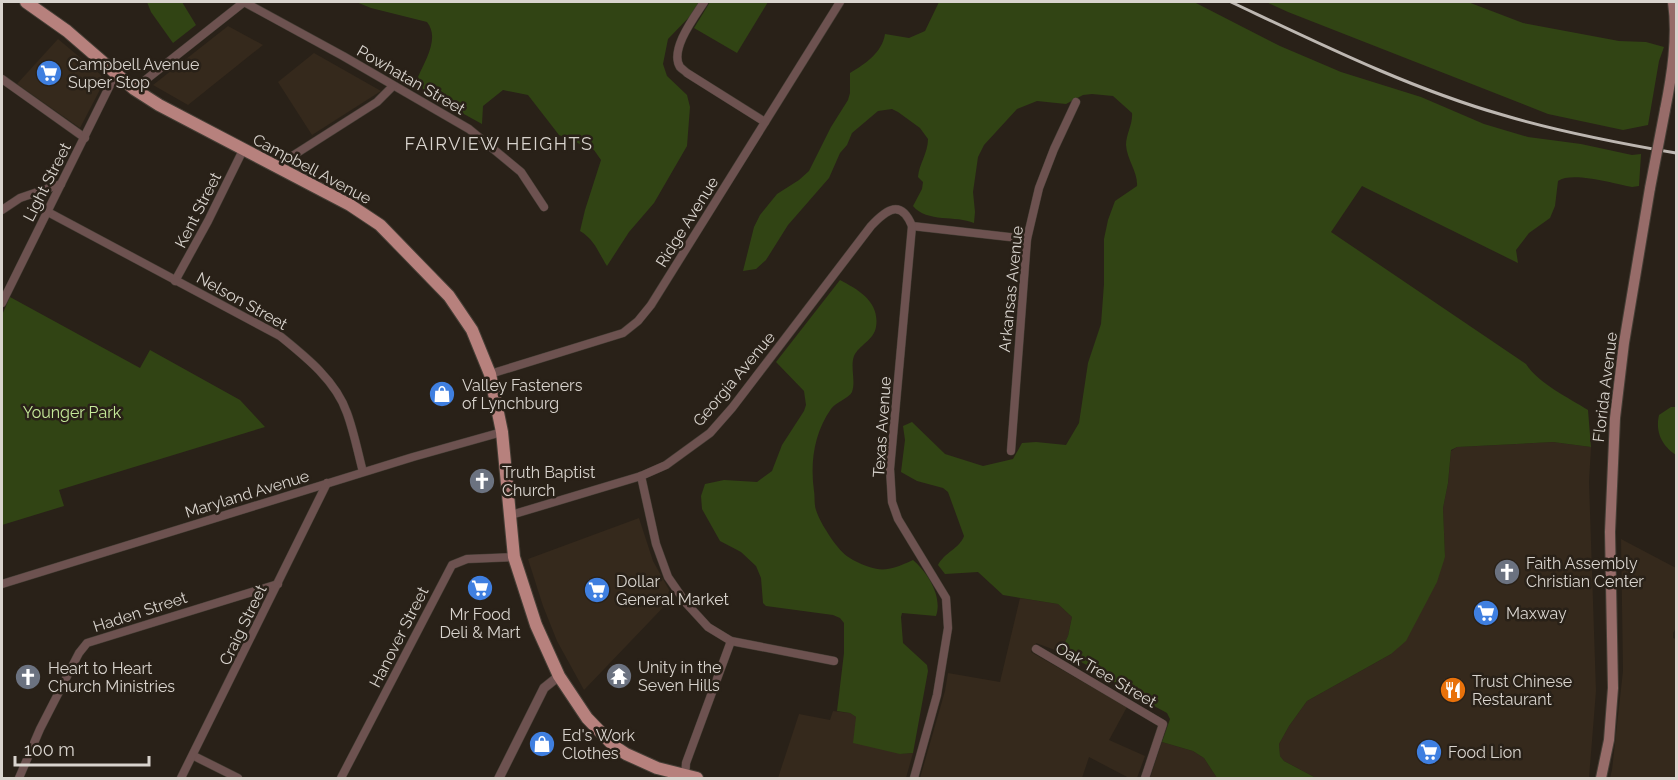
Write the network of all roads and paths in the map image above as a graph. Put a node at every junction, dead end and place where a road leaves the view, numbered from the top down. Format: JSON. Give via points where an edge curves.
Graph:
{"nodes":[{"id":1,"x":26,"y":2,"type":"edge"},
{"id":2,"x":244,"y":2,"type":"edge"},
{"id":3,"x":704,"y":2,"type":"edge"},
{"id":4,"x":840,"y":2,"type":"edge"},
{"id":5,"x":1675,"y":6,"type":"edge"},
{"id":6,"x":117,"y":73,"type":"junction"},
{"id":7,"x":2,"y":79,"type":"edge"},
{"id":8,"x":393,"y":86,"type":"junction"},
{"id":9,"x":134,"y":89,"type":"junction"},
{"id":10,"x":1076,"y":102,"type":"dead end"},
{"id":11,"x":765,"y":122,"type":"junction"},
{"id":12,"x":85,"y":138,"type":"junction"},
{"id":13,"x":243,"y":150,"type":"junction"},
{"id":14,"x":275,"y":167,"type":"junction"},
{"id":15,"x":61,"y":184,"type":"junction"},
{"id":16,"x":544,"y":207,"type":"dead end"},
{"id":17,"x":2,"y":210,"type":"edge"},
{"id":18,"x":46,"y":211,"type":"junction"},
{"id":19,"x":912,"y":226,"type":"junction"},
{"id":20,"x":1027,"y":239,"type":"junction"},
{"id":21,"x":175,"y":281,"type":"junction"},
{"id":22,"x":2,"y":303,"type":"edge"},
{"id":23,"x":490,"y":374,"type":"junction"},
{"id":24,"x":502,"y":432,"type":"junction"},
{"id":25,"x":1011,"y":451,"type":"dead end"},
{"id":26,"x":363,"y":472,"type":"junction"},
{"id":27,"x":641,"y":476,"type":"junction"},
{"id":28,"x":327,"y":483,"type":"junction"},
{"id":29,"x":511,"y":515,"type":"junction"},
{"id":30,"x":514,"y":557,"type":"junction"},
{"id":31,"x":2,"y":584,"type":"edge"},
{"id":32,"x":278,"y":584,"type":"junction"},
{"id":33,"x":731,"y":641,"type":"junction"},
{"id":34,"x":1036,"y":649,"type":"dead end"},
{"id":35,"x":834,"y":661,"type":"dead end"},
{"id":36,"x":559,"y":676,"type":"junction"},
{"id":37,"x":194,"y":756,"type":"junction"},
{"id":38,"x":19,"y":778,"type":"edge"},
{"id":39,"x":181,"y":778,"type":"edge"},
{"id":40,"x":238,"y":778,"type":"edge"},
{"id":41,"x":341,"y":778,"type":"edge"},
{"id":42,"x":499,"y":778,"type":"edge"},
{"id":43,"x":689,"y":778,"type":"edge"},
{"id":44,"x":914,"y":778,"type":"edge"},
{"id":45,"x":1145,"y":778,"type":"edge"},
{"id":46,"x":1601,"y":778,"type":"edge"}],
"edges":[{"from":1,"to":6,"type":"main road","name":"Campbell Avenue"},
{"from":2,"to":8,"type":"street","name":"Powhatan Street"},
{"from":2,"to":9,"type":"street"},
{"from":3,"to":11,"type":"street","via":[[680,43],[676,55],[679,66]]},
{"from":4,"to":11,"type":"street","name":"Ridge Avenue"},
{"from":5,"to":46,"type":"main road","name":"Florida Avenue","bridge":true,"via":[[1669,88],[1624,343],[1615,418],[1610,532],[1613,688]]},
{"from":6,"to":9,"type":"main road","name":"Campbell Avenue"},
{"from":6,"to":12,"type":"street","name":"Light Street"},
{"from":7,"to":12,"type":"street"},
{"from":8,"to":14,"type":"street","via":[[377,102]]},
{"from":8,"to":16,"type":"street","name":"Powhatan Street","via":[[469,129],[521,172]]},
{"from":9,"to":13,"type":"main road","name":"Campbell Avenue"},
{"from":10,"to":20,"type":"street","name":"Arkansas Avenue","via":[[1039,188]]},
{"from":11,"to":23,"type":"street","name":"Ridge Avenue","via":[[638,321],[623,333]]},
{"from":12,"to":15,"type":"street","name":"Light Street"},
{"from":13,"to":14,"type":"main road","name":"Campbell Avenue"},
{"from":13,"to":21,"type":"street","name":"Kent Street"},
{"from":14,"to":23,"type":"main road","name":"Campbell Avenue","via":[[350,205],[380,225],[448,296],[472,330]]},
{"from":15,"to":17,"type":"street","via":[[20,198]]},
{"from":15,"to":18,"type":"street","name":"Light Street"},
{"from":18,"to":21,"type":"street","name":"Nelson Street"},
{"from":18,"to":22,"type":"street","name":"Light Street"},
{"from":19,"to":20,"type":"street"},
{"from":19,"to":27,"type":"street","name":"Georgia Avenue","via":[[908,215],[898,209],[871,226],[710,433],[666,465]]},
{"from":19,"to":44,"type":"street","name":"Texas Avenue","via":[[890,469],[892,502],[898,519],[946,598],[948,628],[937,695]]},
{"from":20,"to":25,"type":"street","name":"Arkansas Avenue"},
{"from":21,"to":26,"type":"street","name":"Nelson Street","via":[[280,336],[306,357],[335,389],[347,412]]},
{"from":23,"to":24,"type":"main road","name":"Campbell Avenue"},
{"from":24,"to":26,"type":"street","name":"Maryland Avenue"},
{"from":24,"to":29,"type":"main road","name":"Campbell Avenue"},
{"from":26,"to":28,"type":"street","name":"Maryland Avenue"},
{"from":27,"to":29,"type":"street","name":"Georgia Avenue"},
{"from":27,"to":33,"type":"street","via":[[656,544],[668,577],[708,627]]},
{"from":28,"to":31,"type":"street","name":"Maryland Avenue"},
{"from":28,"to":32,"type":"street","name":"Craig Street"},
{"from":29,"to":30,"type":"main road","name":"Campbell Avenue"},
{"from":30,"to":36,"type":"main road","name":"Campbell Avenue","via":[[536,625]]},
{"from":30,"to":41,"type":"street","name":"Hanover Street","via":[[467,559],[452,565]]},
{"from":32,"to":37,"type":"street","name":"Craig Street"},
{"from":32,"to":38,"type":"street","name":"Haden Street","via":[[87,643],[40,729]]},
{"from":33,"to":35,"type":"street"},
{"from":33,"to":43,"type":"street","via":[[687,763]]},
{"from":34,"to":45,"type":"street","name":"Oak Tree Street","via":[[1163,724]]},
{"from":36,"to":42,"type":"street","via":[[544,688]]},
{"from":36,"to":43,"type":"main road","name":"Campbell Avenue","via":[[587,718],[614,746],[641,762]]},
{"from":37,"to":39,"type":"street","name":"Craig Street"},
{"from":37,"to":40,"type":"street"}]}
